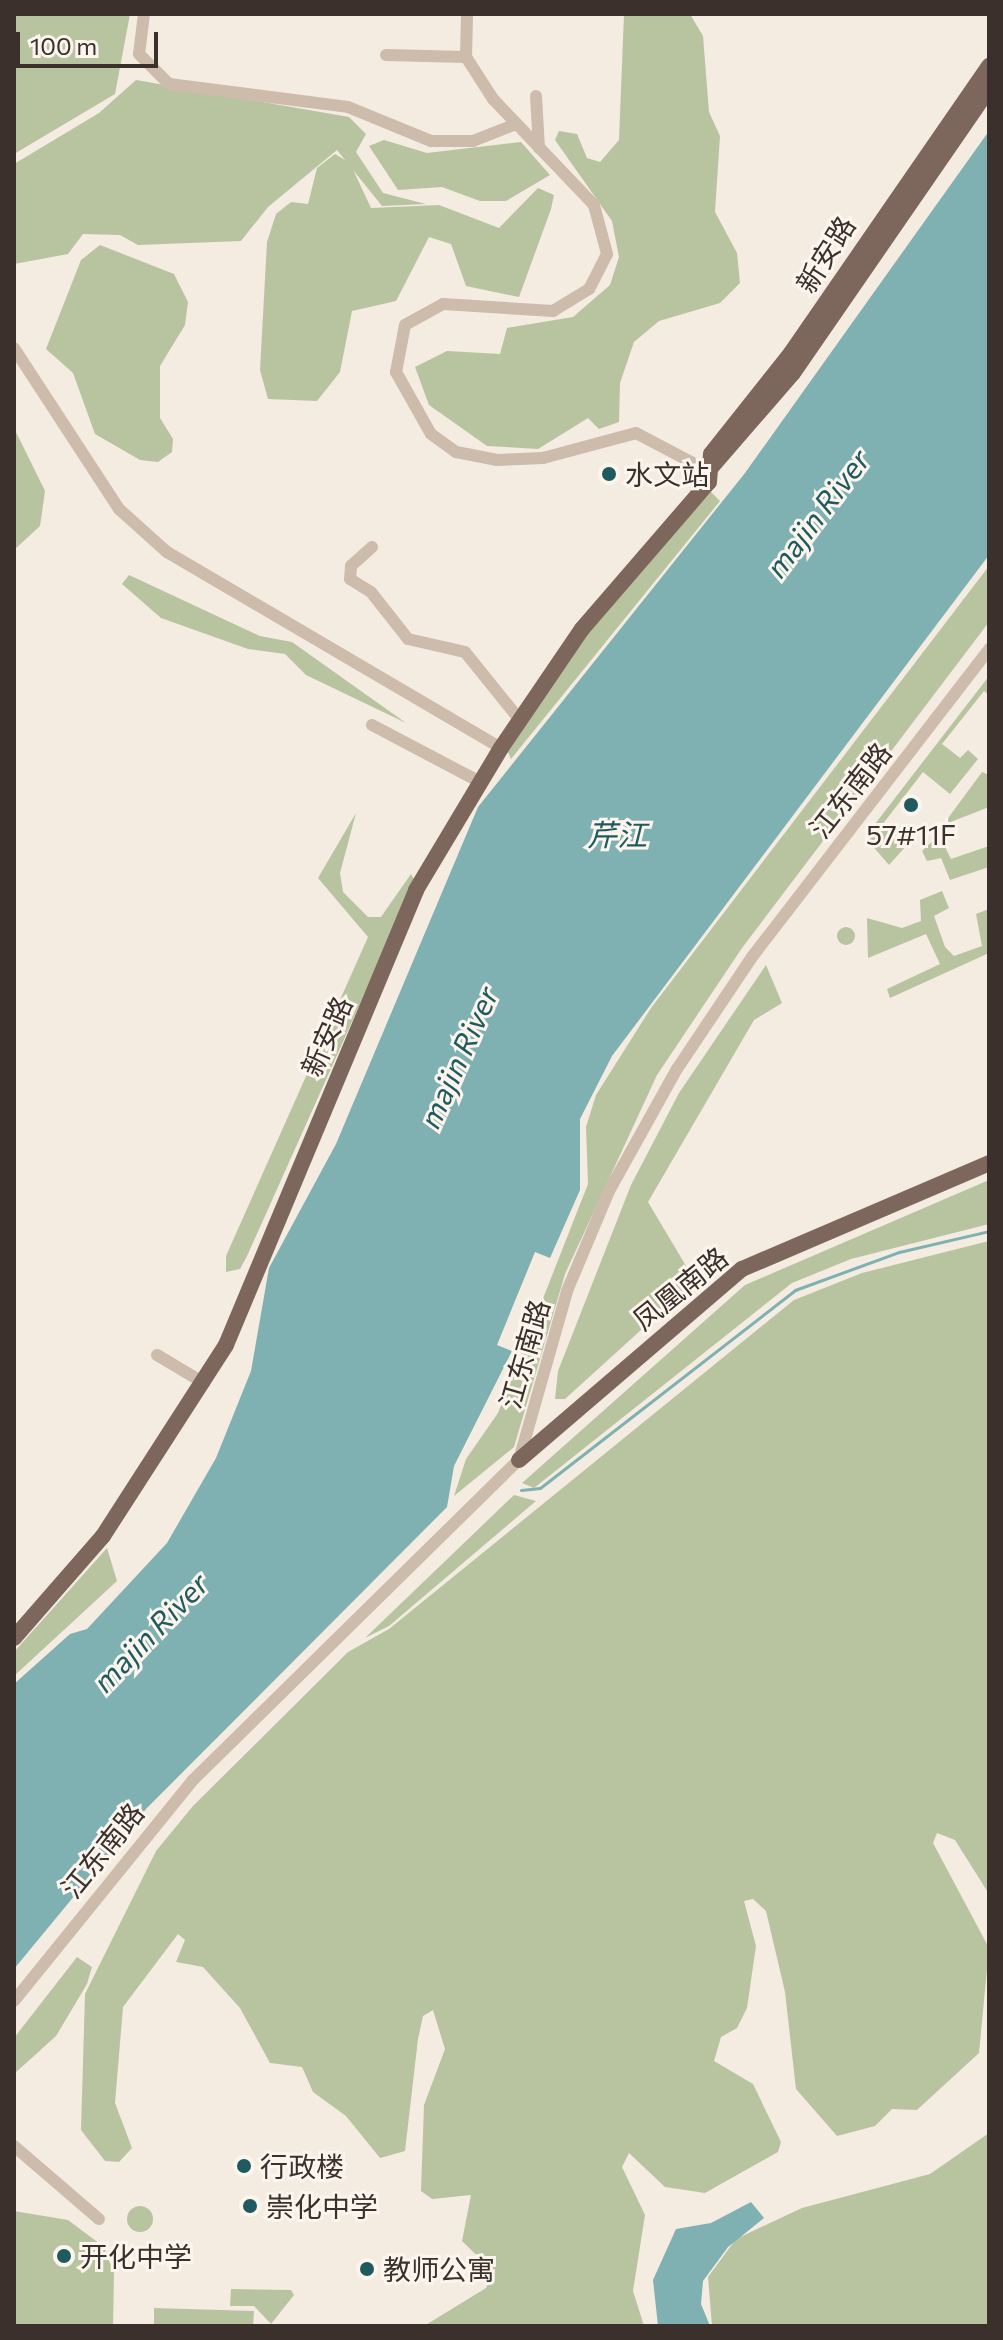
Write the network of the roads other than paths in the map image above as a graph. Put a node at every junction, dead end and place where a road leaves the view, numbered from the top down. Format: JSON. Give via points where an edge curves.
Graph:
{"nodes":[{"id":1,"x":144,"y":14,"type":"edge"},
{"id":2,"x":467,"y":16,"type":"dead end"},
{"id":3,"x":386,"y":55,"type":"dead end"},
{"id":4,"x":466,"y":57,"type":"junction"},
{"id":5,"x":989,"y":66,"type":"edge"},
{"id":6,"x":989,"y":89,"type":"edge"},
{"id":7,"x":536,"y":96,"type":"dead end"},
{"id":8,"x":516,"y":124,"type":"junction"},
{"id":9,"x":539,"y":148,"type":"junction"},
{"id":10,"x":14,"y":348,"type":"edge"},
{"id":11,"x":708,"y":471,"type":"junction"},
{"id":12,"x":372,"y":547,"type":"dead end"},
{"id":13,"x":989,"y":649,"type":"edge"},
{"id":14,"x":519,"y":719,"type":"junction"},
{"id":15,"x":372,"y":725,"type":"dead end"},
{"id":16,"x":501,"y":748,"type":"junction"},
{"id":17,"x":480,"y":782,"type":"junction"},
{"id":18,"x":989,"y":1163,"type":"edge"},
{"id":19,"x":157,"y":1355,"type":"dead end"},
{"id":20,"x":204,"y":1383,"type":"junction"},
{"id":21,"x":519,"y":1460,"type":"junction"},
{"id":22,"x":14,"y":1638,"type":"edge"},
{"id":23,"x":14,"y":2001,"type":"edge"},
{"id":24,"x":14,"y":2146,"type":"edge"},
{"id":25,"x":99,"y":2219,"type":"dead end"}],
"edges":[{"from":1,"to":8,"type":"street","via":[[139,54],[169,84],[348,107],[431,141],[473,141]]},
{"from":2,"to":4,"type":"street"},
{"from":3,"to":4,"type":"street"},
{"from":4,"to":8,"type":"street"},
{"from":5,"to":11,"type":"main road","name":"新安路","via":[[791,353],[711,454]]},
{"from":6,"to":11,"type":"main road","name":"新安路","via":[[793,373]]},
{"from":7,"to":9,"type":"street"},
{"from":8,"to":9,"type":"street"},
{"from":9,"to":11,"type":"street","via":[[594,205],[607,254],[600,274],[553,311],[428,309],[398,336],[396,372],[431,434],[456,452],[543,458],[624,432],[660,440]]},
{"from":10,"to":16,"type":"street","via":[[119,509],[167,552]]},
{"from":11,"to":14,"type":"main road","name":"新安路","via":[[709,482],[582,629]]},
{"from":12,"to":14,"type":"street","via":[[351,566],[350,579],[371,592],[408,639],[465,652]]},
{"from":13,"to":21,"type":"street","name":"江东南路","via":[[752,957],[677,1069],[609,1191],[567,1291]]},
{"from":14,"to":16,"type":"main road","name":"新安路"},
{"from":15,"to":17,"type":"street"},
{"from":16,"to":17,"type":"main road","name":"新安路"},
{"from":17,"to":20,"type":"main road","name":"新安路","via":[[416,890],[250,1292]]},
{"from":18,"to":21,"type":"main road","name":"凤凰南路","via":[[742,1269]]},
{"from":19,"to":20,"type":"street"},
{"from":20,"to":22,"type":"main road","name":"新安路","via":[[103,1536]]},
{"from":21,"to":23,"type":"street","name":"江东南路","via":[[193,1780]]},
{"from":24,"to":25,"type":"street"}]}
